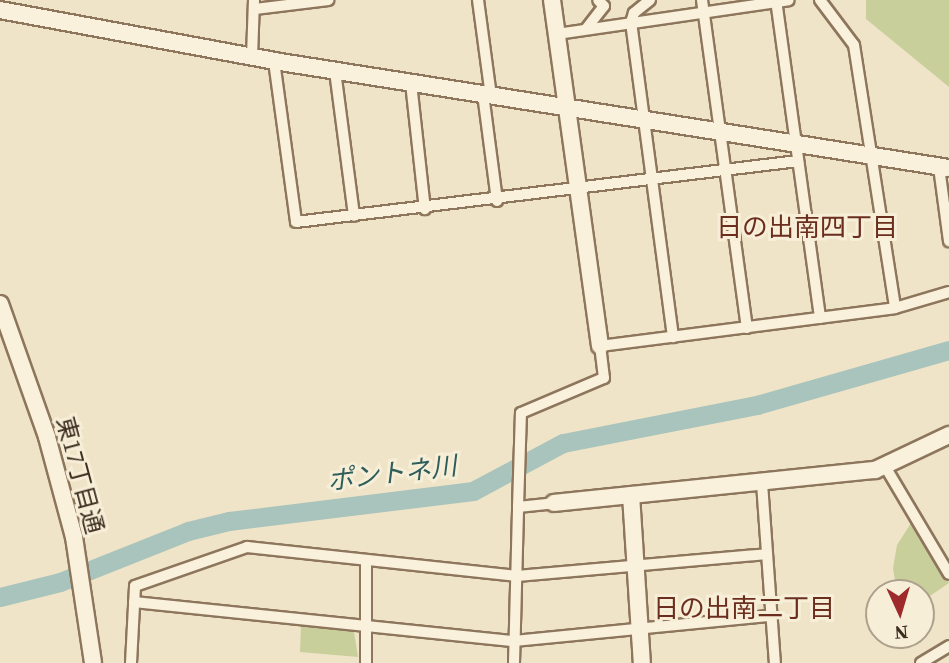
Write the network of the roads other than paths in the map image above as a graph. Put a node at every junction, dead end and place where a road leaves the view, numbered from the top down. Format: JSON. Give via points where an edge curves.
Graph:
{"nodes":[{"id":1,"x":328,"y":0,"type":"edge"},
{"id":2,"x":478,"y":0,"type":"edge"},
{"id":3,"x":552,"y":0,"type":"edge"},
{"id":4,"x":598,"y":0,"type":"edge"},
{"id":5,"x":650,"y":0,"type":"edge"},
{"id":6,"x":789,"y":0,"type":"edge"},
{"id":7,"x":820,"y":0,"type":"edge"},
{"id":8,"x":776,"y":1,"type":"edge"},
{"id":9,"x":254,"y":4,"type":"edge"},
{"id":10,"x":703,"y":6,"type":"edge"},
{"id":11,"x":0,"y":10,"type":"edge"},
{"id":12,"x":631,"y":22,"type":"junction"},
{"id":13,"x":586,"y":29,"type":"junction"},
{"id":14,"x":557,"y":34,"type":"junction"},
{"id":15,"x":252,"y":57,"type":"junction"},
{"id":16,"x":274,"y":61,"type":"junction"},
{"id":17,"x":335,"y":71,"type":"junction"},
{"id":18,"x":411,"y":83,"type":"junction"},
{"id":19,"x":487,"y":95,"type":"junction"},
{"id":20,"x":567,"y":107,"type":"junction"},
{"id":21,"x":643,"y":120,"type":"junction"},
{"id":22,"x":720,"y":131,"type":"junction"},
{"id":23,"x":797,"y":152,"type":"junction"},
{"id":24,"x":873,"y":156,"type":"junction"},
{"id":25,"x":944,"y":167,"type":"edge"},
{"id":26,"x":725,"y":171,"type":"junction"},
{"id":27,"x":651,"y":179,"type":"junction"},
{"id":28,"x":579,"y":188,"type":"junction"},
{"id":29,"x":497,"y":201,"type":"junction"},
{"id":30,"x":425,"y":209,"type":"junction"},
{"id":31,"x":354,"y":216,"type":"junction"},
{"id":32,"x":949,"y":241,"type":"edge"},
{"id":33,"x":949,"y":292,"type":"edge"},
{"id":34,"x":0,"y":304,"type":"edge"},
{"id":35,"x":895,"y":307,"type":"junction"},
{"id":36,"x":820,"y":318,"type":"junction"},
{"id":37,"x":747,"y":328,"type":"junction"},
{"id":38,"x":673,"y":337,"type":"junction"},
{"id":39,"x":600,"y":346,"type":"junction"},
{"id":40,"x":949,"y":436,"type":"edge"},
{"id":41,"x":886,"y":468,"type":"junction"},
{"id":42,"x":762,"y":482,"type":"junction"},
{"id":43,"x":631,"y":495,"type":"junction"},
{"id":44,"x":554,"y":503,"type":"joint"},
{"id":45,"x":518,"y":507,"type":"junction"},
{"id":46,"x":767,"y":554,"type":"junction"},
{"id":47,"x":366,"y":560,"type":"junction"},
{"id":48,"x":636,"y":566,"type":"junction"},
{"id":49,"x":949,"y":573,"type":"edge"},
{"id":50,"x":517,"y":576,"type":"junction"},
{"id":51,"x":134,"y":602,"type":"junction"},
{"id":52,"x":771,"y":616,"type":"junction"},
{"id":53,"x":366,"y":627,"type":"junction"},
{"id":54,"x":640,"y":629,"type":"junction"},
{"id":55,"x":514,"y":641,"type":"junction"},
{"id":56,"x":949,"y":646,"type":"edge"},
{"id":57,"x":93,"y":663,"type":"edge"},
{"id":58,"x":131,"y":663,"type":"edge"},
{"id":59,"x":366,"y":663,"type":"edge"},
{"id":60,"x":514,"y":663,"type":"edge"},
{"id":61,"x":642,"y":663,"type":"edge"},
{"id":62,"x":775,"y":663,"type":"edge"},
{"id":63,"x":921,"y":663,"type":"edge"}],
"edges":[{"from":1,"to":9,"type":"street"},
{"from":2,"to":19,"type":"street"},
{"from":3,"to":14,"type":"street"},
{"from":4,"to":13,"type":"street","via":[[604,6]]},
{"from":5,"to":12,"type":"street","via":[[634,13]]},
{"from":6,"to":8,"type":"street"},
{"from":7,"to":24,"type":"street","via":[[854,45]]},
{"from":8,"to":10,"type":"street"},
{"from":8,"to":23,"type":"street"},
{"from":9,"to":15,"type":"street"},
{"from":10,"to":12,"type":"street"},
{"from":10,"to":22,"type":"street"},
{"from":11,"to":15,"type":"street"},
{"from":12,"to":13,"type":"street"},
{"from":12,"to":21,"type":"street"},
{"from":13,"to":14,"type":"street"},
{"from":14,"to":20,"type":"street"},
{"from":15,"to":16,"type":"street"},
{"from":16,"to":17,"type":"street"},
{"from":16,"to":31,"type":"street","via":[[296,222]]},
{"from":17,"to":18,"type":"street"},
{"from":17,"to":31,"type":"street"},
{"from":18,"to":19,"type":"street"},
{"from":18,"to":30,"type":"street"},
{"from":19,"to":20,"type":"street"},
{"from":19,"to":29,"type":"street"},
{"from":20,"to":21,"type":"street"},
{"from":20,"to":28,"type":"street"},
{"from":21,"to":22,"type":"street"},
{"from":21,"to":27,"type":"street"},
{"from":22,"to":23,"type":"street"},
{"from":22,"to":26,"type":"street"},
{"from":23,"to":24,"type":"street"},
{"from":23,"to":26,"type":"street"},
{"from":23,"to":36,"type":"street"},
{"from":24,"to":25,"type":"street"},
{"from":24,"to":35,"type":"street"},
{"from":25,"to":32,"type":"street"},
{"from":26,"to":27,"type":"street"},
{"from":26,"to":37,"type":"street"},
{"from":27,"to":28,"type":"street"},
{"from":27,"to":38,"type":"street"},
{"from":28,"to":29,"type":"street"},
{"from":28,"to":39,"type":"street"},
{"from":29,"to":30,"type":"street"},
{"from":30,"to":31,"type":"street"},
{"from":33,"to":35,"type":"street"},
{"from":34,"to":57,"type":"street","name":"東17丁目通","via":[[47,437],[75,537]]},
{"from":35,"to":36,"type":"street"},
{"from":36,"to":37,"type":"street"},
{"from":37,"to":38,"type":"street"},
{"from":38,"to":39,"type":"street"},
{"from":39,"to":45,"type":"street","via":[[604,378],[521,413]]},
{"from":40,"to":41,"type":"street"},
{"from":41,"to":42,"type":"street"},
{"from":41,"to":49,"type":"street"},
{"from":42,"to":43,"type":"street"},
{"from":42,"to":46,"type":"street"},
{"from":43,"to":44,"type":"street"},
{"from":43,"to":48,"type":"street"},
{"from":44,"to":45,"type":"street"},
{"from":45,"to":50,"type":"street"},
{"from":46,"to":48,"type":"street"},
{"from":46,"to":52,"type":"street"},
{"from":47,"to":50,"type":"street"},
{"from":47,"to":51,"type":"street","via":[[247,547],[135,586]]},
{"from":47,"to":53,"type":"street"},
{"from":48,"to":50,"type":"street"},
{"from":48,"to":54,"type":"street"},
{"from":50,"to":55,"type":"street"},
{"from":51,"to":53,"type":"street"},
{"from":51,"to":58,"type":"street"},
{"from":52,"to":54,"type":"street"},
{"from":52,"to":62,"type":"street"},
{"from":53,"to":55,"type":"street"},
{"from":53,"to":59,"type":"street"},
{"from":54,"to":55,"type":"street"},
{"from":54,"to":61,"type":"street"},
{"from":55,"to":60,"type":"street"},
{"from":56,"to":63,"type":"street"}]}
